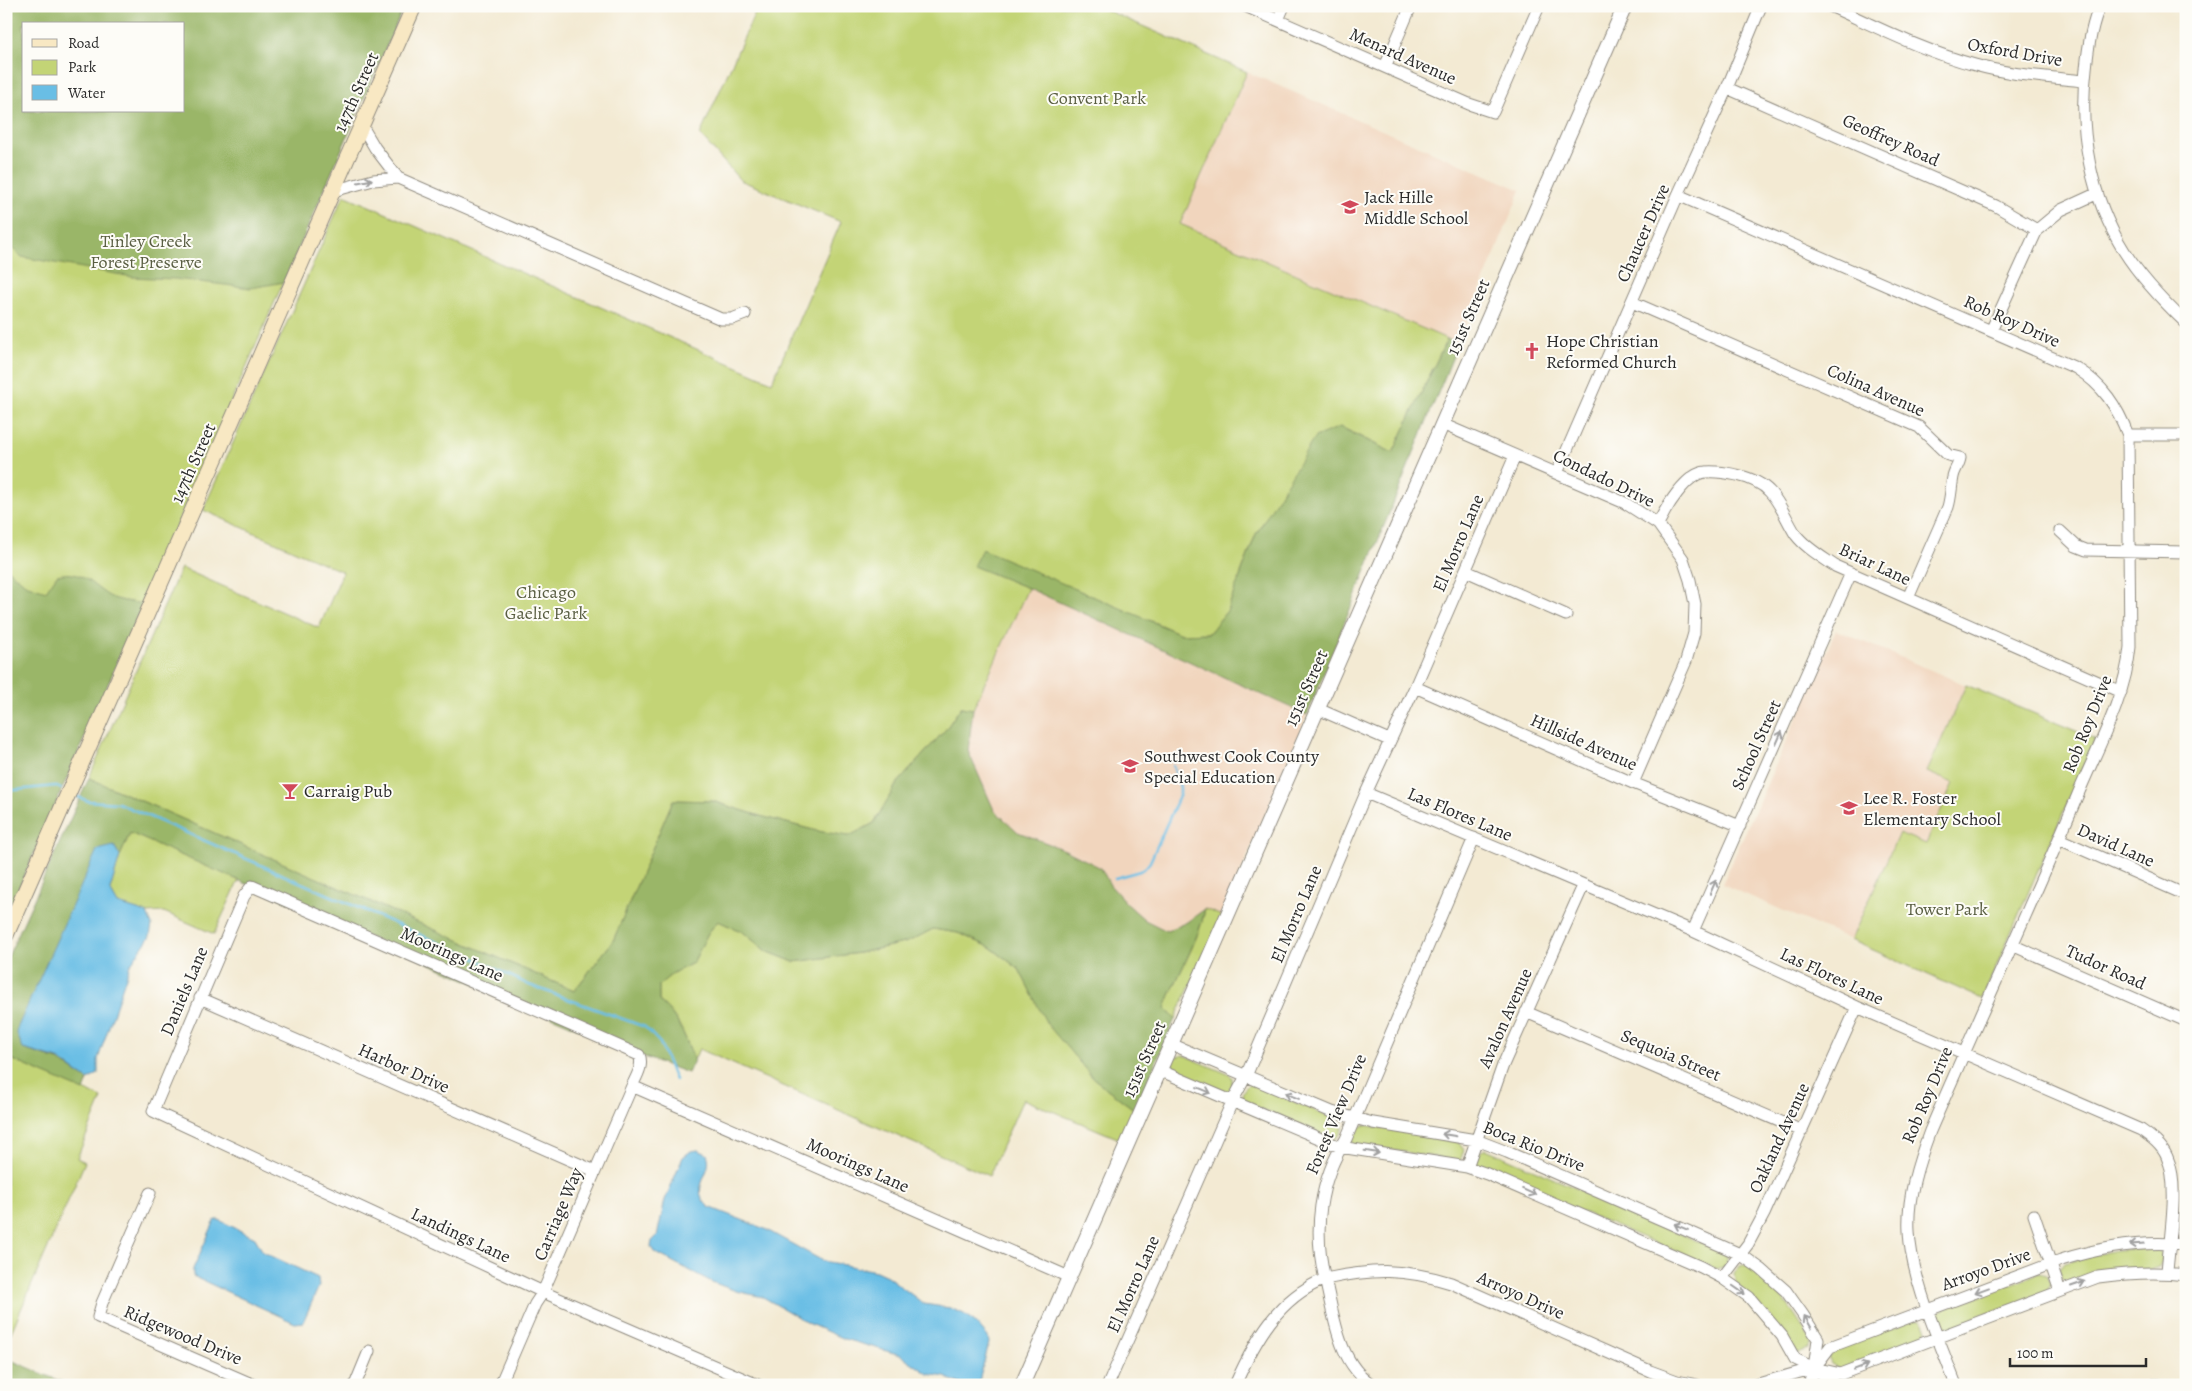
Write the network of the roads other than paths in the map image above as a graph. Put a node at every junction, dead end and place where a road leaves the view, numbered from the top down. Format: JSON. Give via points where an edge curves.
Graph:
{"nodes":[{"id":1,"x":414,"y":6,"type":"edge"},
{"id":2,"x":1245,"y":6,"type":"edge"},
{"id":3,"x":1284,"y":6,"type":"edge"},
{"id":4,"x":1411,"y":6,"type":"edge"},
{"id":5,"x":1538,"y":6,"type":"edge"},
{"id":6,"x":1625,"y":6,"type":"edge"},
{"id":7,"x":1761,"y":6,"type":"edge"},
{"id":8,"x":1830,"y":6,"type":"edge"},
{"id":9,"x":2100,"y":6,"type":"edge"},
{"id":10,"x":1278,"y":20,"type":"junction"},
{"id":11,"x":1385,"y":67,"type":"junction"},
{"id":12,"x":2084,"y":81,"type":"junction"},
{"id":13,"x":1727,"y":88,"type":"junction"},
{"id":14,"x":362,"y":126,"type":"junction"},
{"id":15,"x":398,"y":178,"type":"junction"},
{"id":16,"x":333,"y":191,"type":"junction"},
{"id":17,"x":2096,"y":194,"type":"junction"},
{"id":18,"x":1678,"y":195,"type":"junction"},
{"id":19,"x":2037,"y":230,"type":"junction"},
{"id":20,"x":1632,"y":302,"type":"junction"},
{"id":21,"x":745,"y":314,"type":"dead end"},
{"id":22,"x":2186,"y":324,"type":"edge"},
{"id":23,"x":1991,"y":330,"type":"junction"},
{"id":24,"x":1442,"y":424,"type":"junction"},
{"id":25,"x":2128,"y":435,"type":"junction"},
{"id":26,"x":2186,"y":435,"type":"edge"},
{"id":27,"x":1515,"y":456,"type":"junction"},
{"id":28,"x":1557,"y":473,"type":"junction"},
{"id":29,"x":1658,"y":524,"type":"junction"},
{"id":30,"x":2060,"y":531,"type":"dead end"},
{"id":31,"x":2130,"y":552,"type":"junction"},
{"id":32,"x":2186,"y":552,"type":"edge"},
{"id":33,"x":1466,"y":571,"type":"junction"},
{"id":34,"x":1851,"y":573,"type":"junction"},
{"id":35,"x":1908,"y":598,"type":"junction"},
{"id":36,"x":1566,"y":615,"type":"dead end"},
{"id":37,"x":1415,"y":687,"type":"junction"},
{"id":38,"x":2121,"y":692,"type":"junction"},
{"id":39,"x":1318,"y":708,"type":"junction"},
{"id":40,"x":1389,"y":740,"type":"junction"},
{"id":41,"x":1633,"y":783,"type":"junction"},
{"id":42,"x":1366,"y":793,"type":"junction"},
{"id":43,"x":1740,"y":826,"type":"junction"},
{"id":44,"x":1474,"y":838,"type":"junction"},
{"id":45,"x":2059,"y":839,"type":"junction"},
{"id":46,"x":252,"y":886,"type":"joint"},
{"id":47,"x":1583,"y":886,"type":"junction"},
{"id":48,"x":2186,"y":895,"type":"edge"},
{"id":49,"x":1693,"y":931,"type":"junction"},
{"id":50,"x":6,"y":935,"type":"edge"},
{"id":51,"x":2012,"y":945,"type":"junction"},
{"id":52,"x":200,"y":998,"type":"junction"},
{"id":53,"x":1857,"y":1008,"type":"junction"},
{"id":54,"x":1526,"y":1012,"type":"junction"},
{"id":55,"x":2186,"y":1021,"type":"edge"},
{"id":56,"x":1171,"y":1044,"type":"junction"},
{"id":57,"x":1964,"y":1053,"type":"junction"},
{"id":58,"x":639,"y":1055,"type":"joint"},
{"id":59,"x":1160,"y":1070,"type":"junction"},
{"id":60,"x":1246,"y":1076,"type":"junction"},
{"id":61,"x":632,"y":1086,"type":"junction"},
{"id":62,"x":1232,"y":1102,"type":"junction"},
{"id":63,"x":153,"y":1111,"type":"joint"},
{"id":64,"x":1353,"y":1118,"type":"junction"},
{"id":65,"x":1802,"y":1131,"type":"junction"},
{"id":66,"x":1476,"y":1140,"type":"junction"},
{"id":67,"x":1340,"y":1147,"type":"junction"},
{"id":68,"x":1467,"y":1167,"type":"junction"},
{"id":69,"x":595,"y":1171,"type":"junction"},
{"id":70,"x":150,"y":1193,"type":"dead end"},
{"id":71,"x":2034,"y":1216,"type":"dead end"},
{"id":72,"x":2169,"y":1243,"type":"junction"},
{"id":73,"x":2186,"y":1245,"type":"edge"},
{"id":74,"x":1740,"y":1254,"type":"junction"},
{"id":75,"x":2051,"y":1264,"type":"junction"},
{"id":76,"x":2167,"y":1272,"type":"junction"},
{"id":77,"x":2186,"y":1275,"type":"edge"},
{"id":78,"x":1069,"y":1277,"type":"junction"},
{"id":79,"x":1722,"y":1278,"type":"junction"},
{"id":80,"x":1325,"y":1279,"type":"junction"},
{"id":81,"x":2060,"y":1290,"type":"junction"},
{"id":82,"x":543,"y":1292,"type":"junction"},
{"id":83,"x":1928,"y":1309,"type":"junction"},
{"id":84,"x":1938,"y":1338,"type":"junction"},
{"id":85,"x":369,"y":1351,"type":"dead end"},
{"id":86,"x":1814,"y":1368,"type":"junction"},
{"id":87,"x":254,"y":1385,"type":"edge"},
{"id":88,"x":355,"y":1385,"type":"edge"},
{"id":89,"x":500,"y":1385,"type":"edge"},
{"id":90,"x":758,"y":1385,"type":"edge"},
{"id":91,"x":1022,"y":1385,"type":"edge"},
{"id":92,"x":1108,"y":1385,"type":"edge"},
{"id":93,"x":1235,"y":1385,"type":"edge"},
{"id":94,"x":1373,"y":1385,"type":"edge"},
{"id":95,"x":1697,"y":1385,"type":"edge"},
{"id":96,"x":1756,"y":1385,"type":"edge"},
{"id":97,"x":1809,"y":1385,"type":"edge"},
{"id":98,"x":1835,"y":1385,"type":"edge"},
{"id":99,"x":1956,"y":1385,"type":"edge"},
{"id":100,"x":2146,"y":1385,"type":"edge"},
{"id":101,"x":2159,"y":1385,"type":"edge"}],
"edges":[{"from":1,"to":14,"type":"main road","name":"147th Street"},
{"from":2,"to":10,"type":"street","name":"Menard Avenue"},
{"from":3,"to":10,"type":"street"},
{"from":4,"to":11,"type":"street"},
{"from":5,"to":11,"type":"street","name":"Menard Avenue","via":[[1493,112]]},
{"from":6,"to":24,"type":"street","name":"151st Street"},
{"from":7,"to":13,"type":"street","name":"Chaucer Drive"},
{"from":8,"to":12,"type":"street","name":"Oxford Drive","via":[[1975,66]]},
{"from":9,"to":12,"type":"street"},
{"from":10,"to":11,"type":"street","name":"Menard Avenue"},
{"from":12,"to":17,"type":"street","via":[[2084,128]]},
{"from":13,"to":18,"type":"street","name":"Chaucer Drive"},
{"from":13,"to":19,"type":"street","name":"Geoffrey Road","via":[[1996,206]]},
{"from":14,"to":15,"type":"street"},
{"from":14,"to":16,"type":"main road","name":"147th Street"},
{"from":16,"to":15,"type":"street","one_way":true,"via":[[373,180]]},
{"from":15,"to":21,"type":"street","via":[[721,319]]},
{"from":16,"to":50,"type":"main road","name":"147th Street"},
{"from":17,"to":19,"type":"street","via":[[2062,210]]},
{"from":17,"to":22,"type":"street","via":[[2124,251],[2150,286]]},
{"from":18,"to":20,"type":"street","name":"Chaucer Drive"},
{"from":18,"to":23,"type":"street","name":"Rob Roy Drive"},
{"from":19,"to":23,"type":"street"},
{"from":20,"to":28,"type":"street","name":"Chaucer Drive"},
{"from":20,"to":35,"type":"street","name":"Colina Avenue","via":[[1919,427],[1948,455],[1960,458],[1953,476],[1948,507]]},
{"from":23,"to":25,"type":"street","name":"Rob Roy Drive","via":[[2076,368],[2100,385],[2113,401]]},
{"from":24,"to":27,"type":"street","name":"Condado Drive"},
{"from":24,"to":39,"type":"street","name":"151st Street"},
{"from":25,"to":26,"type":"street"},
{"from":25,"to":31,"type":"street","name":"Rob Roy Drive"},
{"from":27,"to":28,"type":"street","name":"Condado Drive"},
{"from":27,"to":33,"type":"street","name":"El Morro Lane"},
{"from":28,"to":29,"type":"street","name":"Condado Drive","via":[[1625,503]]},
{"from":29,"to":34,"type":"street","name":"Briar Lane","via":[[1676,495],[1690,480],[1704,472],[1748,477],[1772,494],[1797,536],[1808,547]]},
{"from":29,"to":41,"type":"street","name":"Condado Drive","via":[[1683,559],[1690,580],[1695,604],[1694,633],[1686,661]]},
{"from":30,"to":31,"type":"street","via":[[2076,546],[2086,550]]},
{"from":31,"to":32,"type":"street"},
{"from":31,"to":38,"type":"street","name":"Rob Roy Drive","via":[[2130,647]]},
{"from":33,"to":36,"type":"street"},
{"from":33,"to":37,"type":"street","name":"El Morro Lane"},
{"from":34,"to":35,"type":"street","name":"Briar Lane"},
{"from":43,"to":34,"type":"street","name":"School Street","one_way":true},
{"from":35,"to":38,"type":"street","name":"Briar Lane"},
{"from":37,"to":40,"type":"street","name":"El Morro Lane"},
{"from":37,"to":41,"type":"street","name":"Hillside Avenue"},
{"from":38,"to":45,"type":"street","name":"Rob Roy Drive"},
{"from":39,"to":40,"type":"street"},
{"from":39,"to":56,"type":"street","name":"151st Street"},
{"from":40,"to":42,"type":"street","name":"El Morro Lane"},
{"from":41,"to":43,"type":"street","name":"Hillside Avenue"},
{"from":42,"to":44,"type":"street","name":"Las Flores Lane"},
{"from":42,"to":60,"type":"street","name":"El Morro Lane"},
{"from":49,"to":43,"type":"street","name":"School Street","one_way":true},
{"from":44,"to":47,"type":"street","name":"Las Flores Lane"},
{"from":44,"to":64,"type":"street","name":"Forest View Drive"},
{"from":45,"to":48,"type":"street","name":"David Lane"},
{"from":45,"to":51,"type":"street","name":"Rob Roy Drive"},
{"from":46,"to":52,"type":"street","name":"Daniels Lane","via":[[244,896]]},
{"from":46,"to":58,"type":"street","name":"Moorings Lane"},
{"from":47,"to":49,"type":"street","name":"Las Flores Lane"},
{"from":47,"to":54,"type":"street","name":"Avalon Avenue"},
{"from":49,"to":53,"type":"street","name":"Las Flores Lane"},
{"from":51,"to":55,"type":"street","name":"Tudor Road"},
{"from":51,"to":57,"type":"street","name":"Rob Roy Drive"},
{"from":52,"to":63,"type":"street","name":"Daniels Lane"},
{"from":52,"to":69,"type":"street","name":"Harbor Drive"},
{"from":53,"to":57,"type":"street","name":"Las Flores Lane"},
{"from":53,"to":65,"type":"street","name":"Oakland Avenue"},
{"from":54,"to":65,"type":"street","name":"Sequoia Street"},
{"from":54,"to":66,"type":"street","name":"Avalon Avenue"},
{"from":56,"to":59,"type":"street","name":"151st Street"},
{"from":56,"to":60,"type":"street","name":"Boca Rio Drive"},
{"from":57,"to":72,"type":"street","name":"Las Flores Lane","via":[[2126,1123],[2157,1142],[2167,1156],[2173,1174]]},
{"from":57,"to":83,"type":"street","name":"Rob Roy Drive","via":[[1919,1159],[1911,1196],[1909,1231],[1913,1262]]},
{"from":58,"to":61,"type":"street","name":"Carriage Way","via":[[640,1066]]},
{"from":59,"to":62,"type":"street","one_way":true},
{"from":59,"to":78,"type":"street","name":"151st Street"},
{"from":60,"to":62,"type":"street","name":"El Morro Lane"},
{"from":64,"to":60,"type":"street","name":"Boca Rio Drive","one_way":true},
{"from":61,"to":69,"type":"street","name":"Carriage Way"},
{"from":61,"to":78,"type":"street","name":"Moorings Lane"},
{"from":62,"to":67,"type":"street"},
{"from":62,"to":92,"type":"street","name":"El Morro Lane"},
{"from":63,"to":82,"type":"street","name":"Landings Lane"},
{"from":66,"to":64,"type":"street","name":"Boca Rio Drive","one_way":true},
{"from":64,"to":67,"type":"street","name":"Forest View Drive"},
{"from":65,"to":74,"type":"street","name":"Oakland Avenue","via":[[1764,1214]]},
{"from":66,"to":68,"type":"street","name":"Avalon Avenue"},
{"from":74,"to":66,"type":"street","name":"Boca Rio Drive","one_way":true},
{"from":67,"to":68,"type":"street","one_way":true},
{"from":67,"to":80,"type":"street","name":"Forest View Drive","via":[[1327,1175],[1321,1202],[1319,1256]]},
{"from":68,"to":79,"type":"street","one_way":true},
{"from":69,"to":82,"type":"street","name":"Carriage Way"},
{"from":70,"to":87,"type":"street","name":"Ridgewood Drive","via":[[98,1317]]},
{"from":71,"to":75,"type":"street"},
{"from":72,"to":73,"type":"street","name":"Arroyo Drive"},
{"from":72,"to":75,"type":"street","name":"Arroyo Drive","one_way":true,"via":[[2120,1245],[2092,1250]]},
{"from":72,"to":76,"type":"street","name":"Las Flores Lane"},
{"from":74,"to":79,"type":"street","name":"Oakland Avenue"},
{"from":86,"to":74,"type":"street","name":"Boca Rio Drive","one_way":true,"via":[[1818,1339],[1803,1315],[1786,1291]]},
{"from":75,"to":81,"type":"street"},
{"from":75,"to":83,"type":"street","name":"Arroyo Drive","one_way":true},
{"from":76,"to":77,"type":"street"},
{"from":81,"to":76,"type":"street","one_way":true,"via":[[2098,1277]]},
{"from":78,"to":91,"type":"street","name":"151st Street"},
{"from":79,"to":86,"type":"street","one_way":true,"via":[[1749,1297],[1782,1336],[1795,1359]]},
{"from":80,"to":93,"type":"street","via":[[1308,1286],[1270,1320]]},
{"from":80,"to":94,"type":"street","name":"Forest View Drive","via":[[1346,1355],[1361,1376]]},
{"from":80,"to":95,"type":"street","name":"Arroyo Drive","via":[[1378,1270],[1426,1275],[1650,1371]]},
{"from":81,"to":84,"type":"street"},
{"from":82,"to":89,"type":"street","name":"Carriage Way"},
{"from":82,"to":90,"type":"street","name":"Landings Lane"},
{"from":83,"to":84,"type":"street","name":"Rob Roy Drive"},
{"from":83,"to":86,"type":"street","name":"Arroyo Drive","via":[[1830,1347]]},
{"from":86,"to":84,"type":"street","one_way":true,"via":[[1841,1374]]},
{"from":84,"to":99,"type":"street","name":"Rob Roy Drive"},
{"from":85,"to":88,"type":"street"},
{"from":86,"to":96,"type":"street"},
{"from":86,"to":97,"type":"street","name":"Boca Rio Drive"},
{"from":86,"to":98,"type":"street"},
{"from":100,"to":101,"type":"street"}]}
